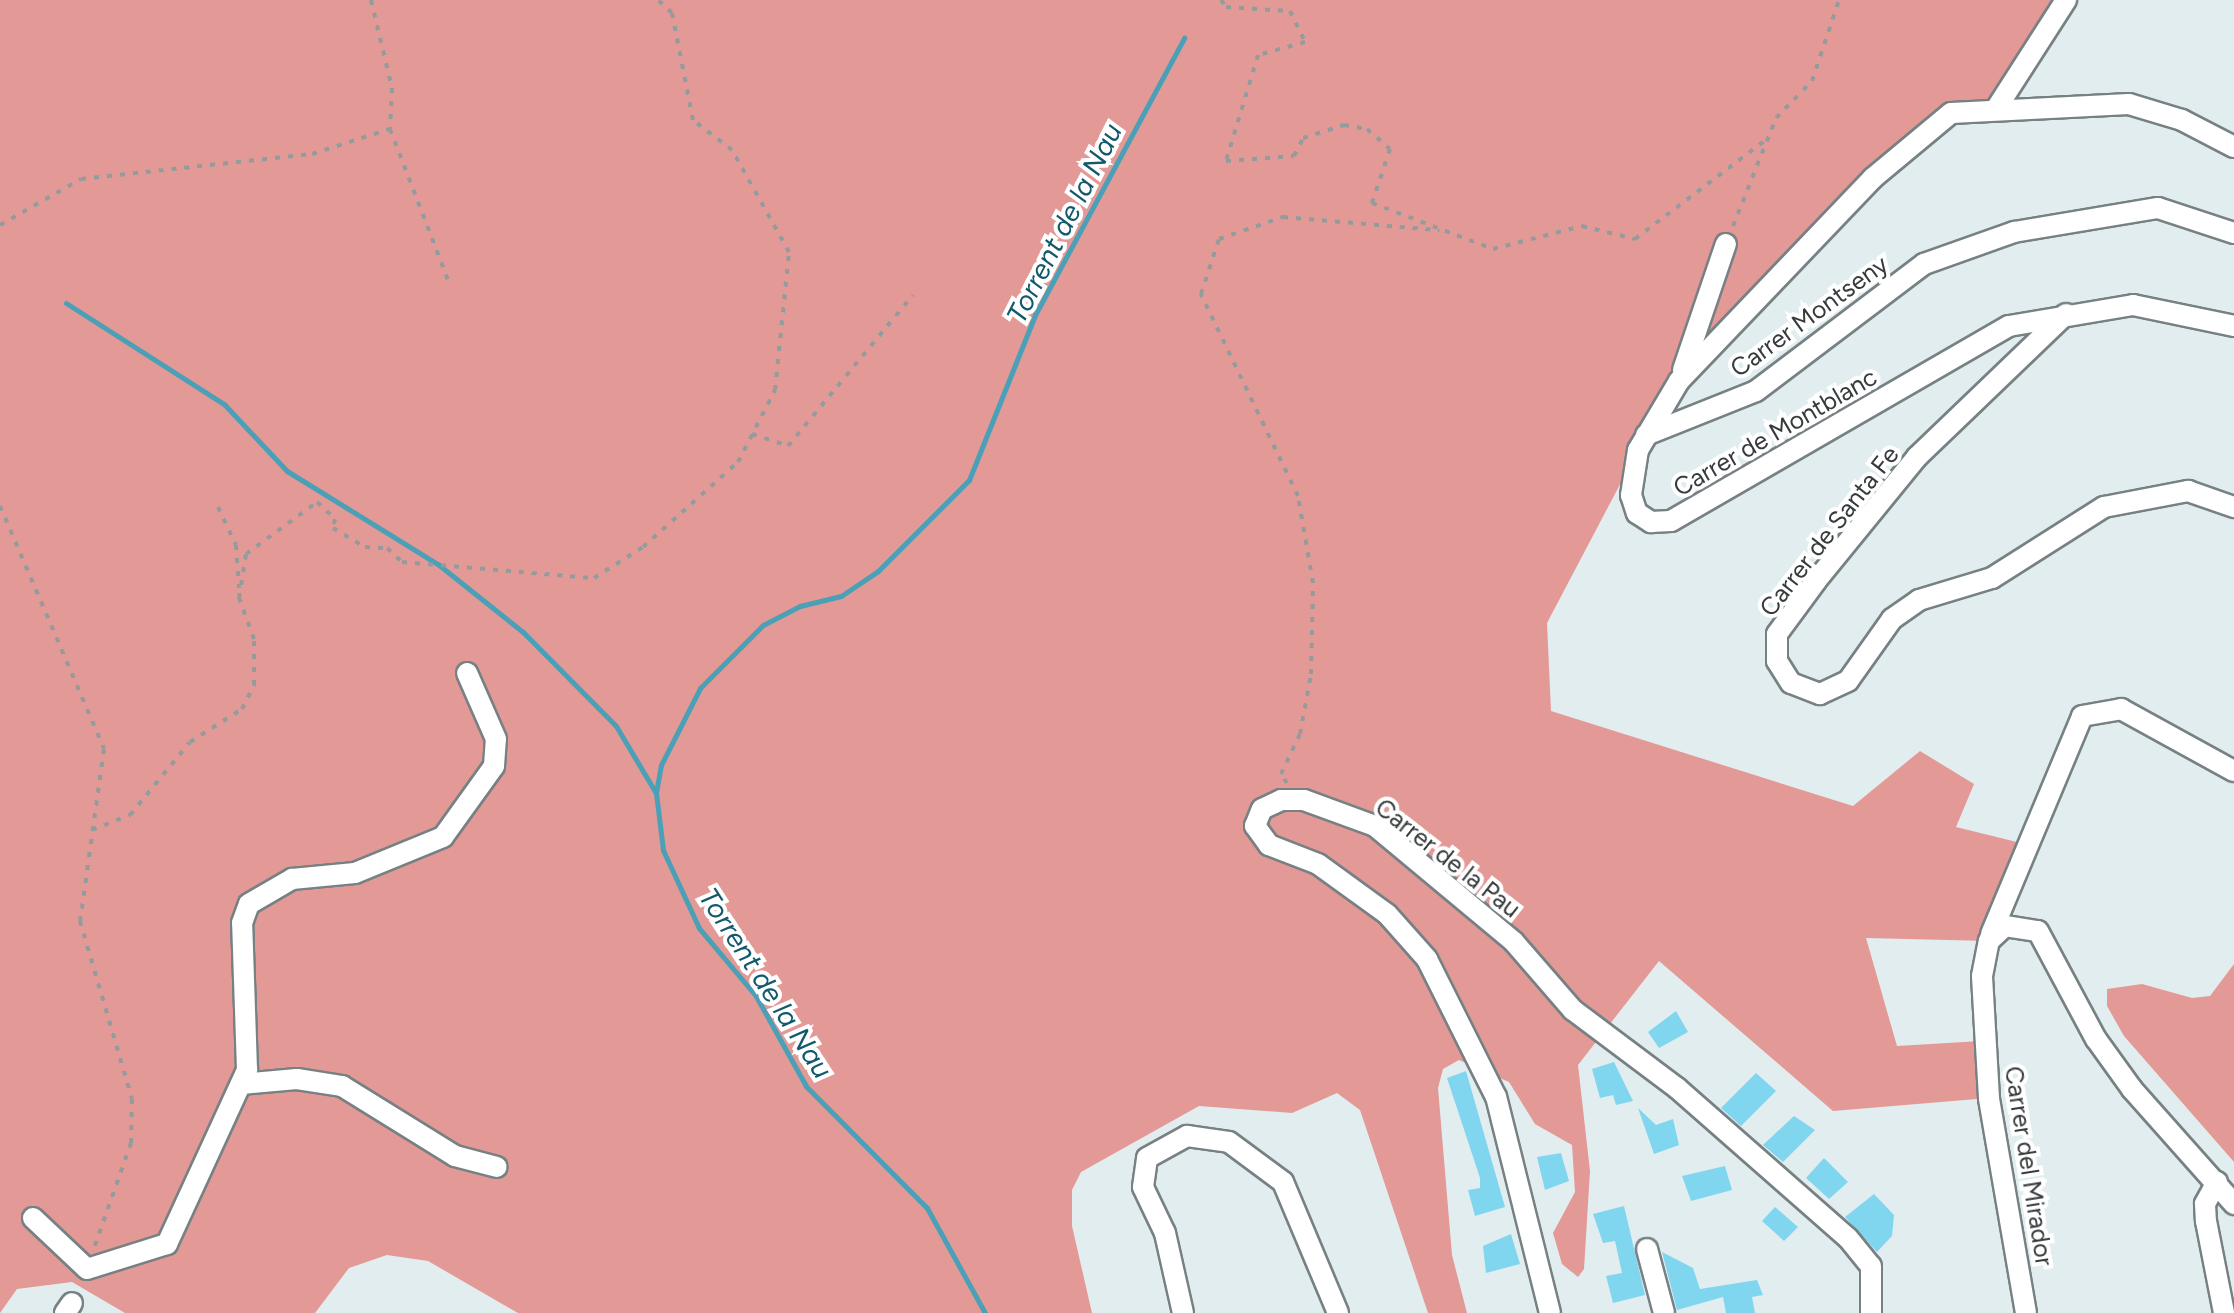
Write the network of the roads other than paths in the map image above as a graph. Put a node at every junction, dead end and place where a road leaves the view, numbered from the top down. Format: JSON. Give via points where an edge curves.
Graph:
{"nodes":[{"id":1,"x":2066,"y":0,"type":"edge"},
{"id":2,"x":1996,"y":108,"type":"junction"},
{"id":3,"x":2234,"y":146,"type":"edge"},
{"id":4,"x":2234,"y":233,"type":"edge"},
{"id":5,"x":1726,"y":244,"type":"road end"},
{"id":6,"x":2068,"y":313,"type":"junction"},
{"id":7,"x":2234,"y":326,"type":"edge"},
{"id":8,"x":1679,"y":382,"type":"junction"},
{"id":9,"x":1646,"y":434,"type":"junction"},
{"id":10,"x":2234,"y":508,"type":"edge"},
{"id":11,"x":467,"y":674,"type":"dead end"},
{"id":12,"x":2234,"y":771,"type":"edge"},
{"id":13,"x":1988,"y":940,"type":"junction"},
{"id":14,"x":241,"y":1084,"type":"junction"},
{"id":15,"x":497,"y":1167,"type":"dead end"},
{"id":16,"x":2217,"y":1182,"type":"junction"},
{"id":17,"x":2234,"y":1204,"type":"edge"},
{"id":18,"x":33,"y":1218,"type":"dead end"},
{"id":19,"x":1647,"y":1249,"type":"dead end"},
{"id":20,"x":1183,"y":1313,"type":"edge"},
{"id":21,"x":1338,"y":1313,"type":"edge"},
{"id":22,"x":1550,"y":1313,"type":"edge"},
{"id":23,"x":1664,"y":1313,"type":"edge"},
{"id":24,"x":1871,"y":1313,"type":"edge"},
{"id":25,"x":2026,"y":1313,"type":"edge"},
{"id":26,"x":2224,"y":1313,"type":"edge"}],
"edges":[{"from":1,"to":2,"type":"street"},
{"from":2,"to":3,"type":"street","name":"Carrer de Montblanc","via":[[2129,104]]},
{"from":2,"to":8,"type":"street","name":"Carrer de Montblanc","via":[[1951,113],[1873,178]]},
{"from":4,"to":9,"type":"street","name":"Carrer Montseny","via":[[2158,208],[2014,232],[1924,264],[1756,391]]},
{"from":5,"to":8,"type":"street","name":"Carrer de Montblanc"},
{"from":6,"to":7,"type":"street","via":[[2133,304]]},
{"from":6,"to":9,"type":"street","name":"Carrer de Montblanc","via":[[2009,326],[1671,521],[1651,522],[1637,513],[1631,495]]},
{"from":6,"to":10,"type":"street","name":"Carrer de Santa Fe","via":[[1916,457],[1816,580],[1778,634],[1777,661],[1791,682],[1820,694],[1848,681],[1892,618],[1919,600],[1992,578],[2104,507],[2188,491]]},
{"from":8,"to":9,"type":"street","name":"Carrer de Montblanc"},
{"from":11,"to":14,"type":"street","via":[[496,739],[494,766],[443,838],[355,873],[292,879],[248,904],[242,923],[248,1070]]},
{"from":12,"to":13,"type":"street","name":"Carrer del Mirador","via":[[2121,710],[2082,716]]},
{"from":13,"to":16,"type":"street","via":[[2005,926],[2038,931],[2096,1039]]},
{"from":13,"to":25,"type":"street","name":"Carrer del Mirador","via":[[1982,976],[1989,1098]]},
{"from":14,"to":15,"type":"street","via":[[297,1079],[342,1086],[455,1156]]},
{"from":14,"to":18,"type":"street","via":[[167,1244],[87,1269]]},
{"from":16,"to":17,"type":"street"},
{"from":16,"to":26,"type":"street","via":[[2205,1204]]},
{"from":19,"to":23,"type":"street"},
{"from":20,"to":21,"type":"street","via":[[1165,1233],[1143,1187],[1146,1158],[1186,1136],[1228,1142],[1283,1182]]},
{"from":22,"to":24,"type":"street","name":"Carrer de la Pau","via":[[1496,1097],[1427,959],[1387,914],[1318,864],[1269,844],[1255,826],[1262,809],[1297,800],[1337,806],[1375,826],[1514,942],[1573,1010],[1677,1088],[1848,1238],[1871,1266]]}]}
